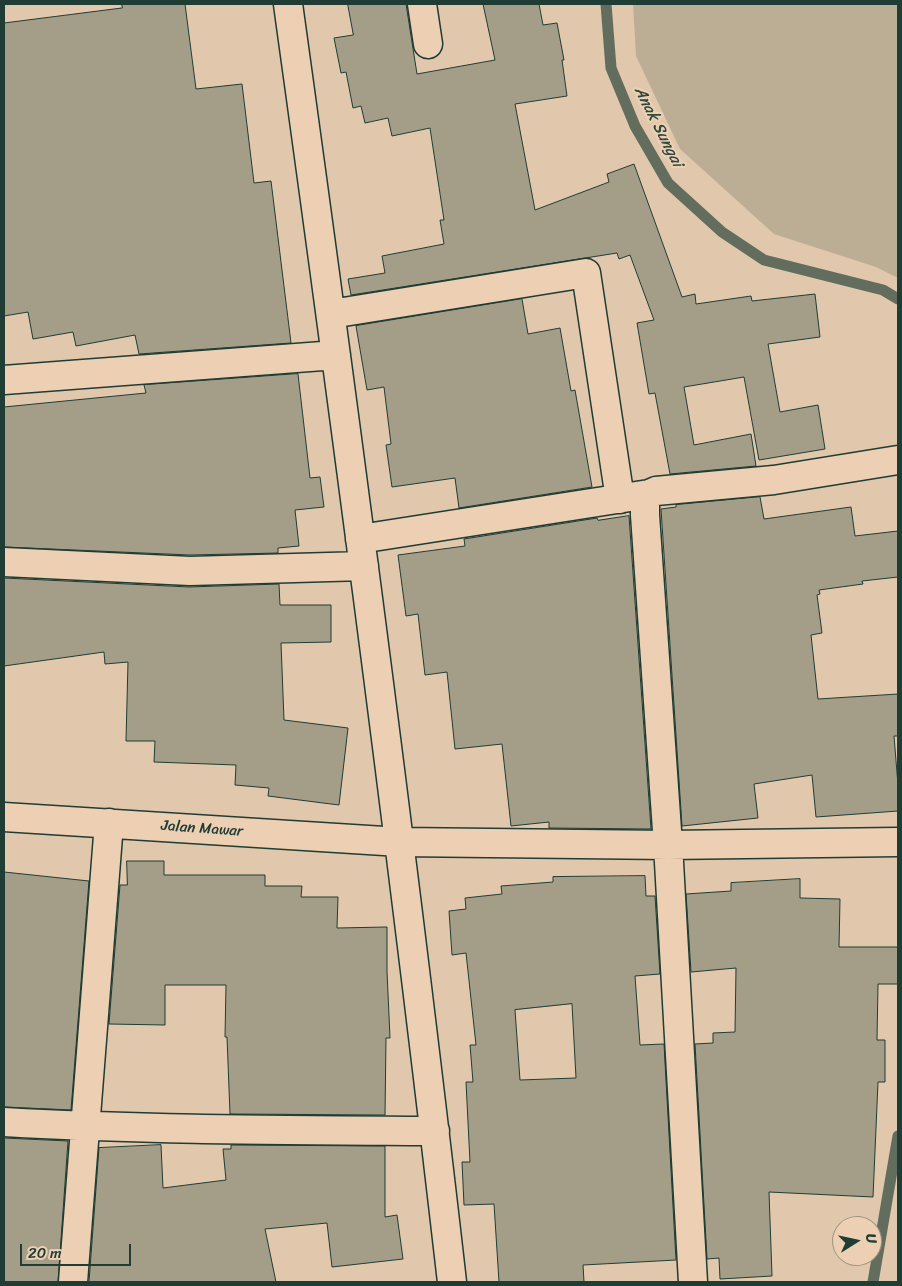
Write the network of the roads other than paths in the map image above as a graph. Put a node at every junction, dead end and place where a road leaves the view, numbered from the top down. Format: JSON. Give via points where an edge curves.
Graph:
{"nodes":[{"id":1,"x":288,"y":4,"type":"edge"},
{"id":2,"x":422,"y":4,"type":"edge"},
{"id":3,"x":428,"y":44,"type":"dead end"},
{"id":4,"x":331,"y":314,"type":"junction"},
{"id":5,"x":336,"y":354,"type":"junction"},
{"id":6,"x":4,"y":380,"type":"edge"},
{"id":7,"x":898,"y":460,"type":"edge"},
{"id":8,"x":649,"y":494,"type":"junction"},
{"id":9,"x":620,"y":498,"type":"junction"},
{"id":10,"x":360,"y":539,"type":"junction"},
{"id":11,"x":4,"y":562,"type":"edge"},
{"id":12,"x":364,"y":566,"type":"junction"},
{"id":13,"x":4,"y":817,"type":"edge"},
{"id":14,"x":109,"y":823,"type":"junction"},
{"id":15,"x":400,"y":842,"type":"junction"},
{"id":16,"x":896,"y":842,"type":"edge"},
{"id":17,"x":668,"y":845,"type":"junction"},
{"id":18,"x":4,"y":1122,"type":"edge"},
{"id":19,"x":84,"y":1126,"type":"junction"},
{"id":20,"x":435,"y":1131,"type":"junction"},
{"id":21,"x":73,"y":1282,"type":"edge"},
{"id":22,"x":452,"y":1282,"type":"edge"},
{"id":23,"x":693,"y":1282,"type":"edge"}],
"edges":[{"from":1,"to":4,"type":"street"},
{"from":2,"to":3,"type":"street"},
{"from":4,"to":5,"type":"street"},
{"from":4,"to":9,"type":"street","via":[[586,273]]},
{"from":5,"to":6,"type":"street"},
{"from":5,"to":10,"type":"street"},
{"from":7,"to":8,"type":"street","via":[[774,480]]},
{"from":8,"to":9,"type":"street"},
{"from":8,"to":17,"type":"street","via":[[645,515]]},
{"from":9,"to":10,"type":"street"},
{"from":10,"to":12,"type":"street"},
{"from":11,"to":12,"type":"street","via":[[190,571]]},
{"from":12,"to":15,"type":"street"},
{"from":13,"to":14,"type":"street","name":"Jalan Mawar"},
{"from":14,"to":15,"type":"street","name":"Jalan Mawar"},
{"from":14,"to":19,"type":"street"},
{"from":15,"to":17,"type":"street","name":"Jalan Mawar"},
{"from":15,"to":20,"type":"street"},
{"from":16,"to":17,"type":"street","name":"Jalan Mawar"},
{"from":17,"to":23,"type":"street"},
{"from":18,"to":19,"type":"street"},
{"from":19,"to":20,"type":"street"},
{"from":19,"to":21,"type":"street"},
{"from":20,"to":22,"type":"street"}]}
